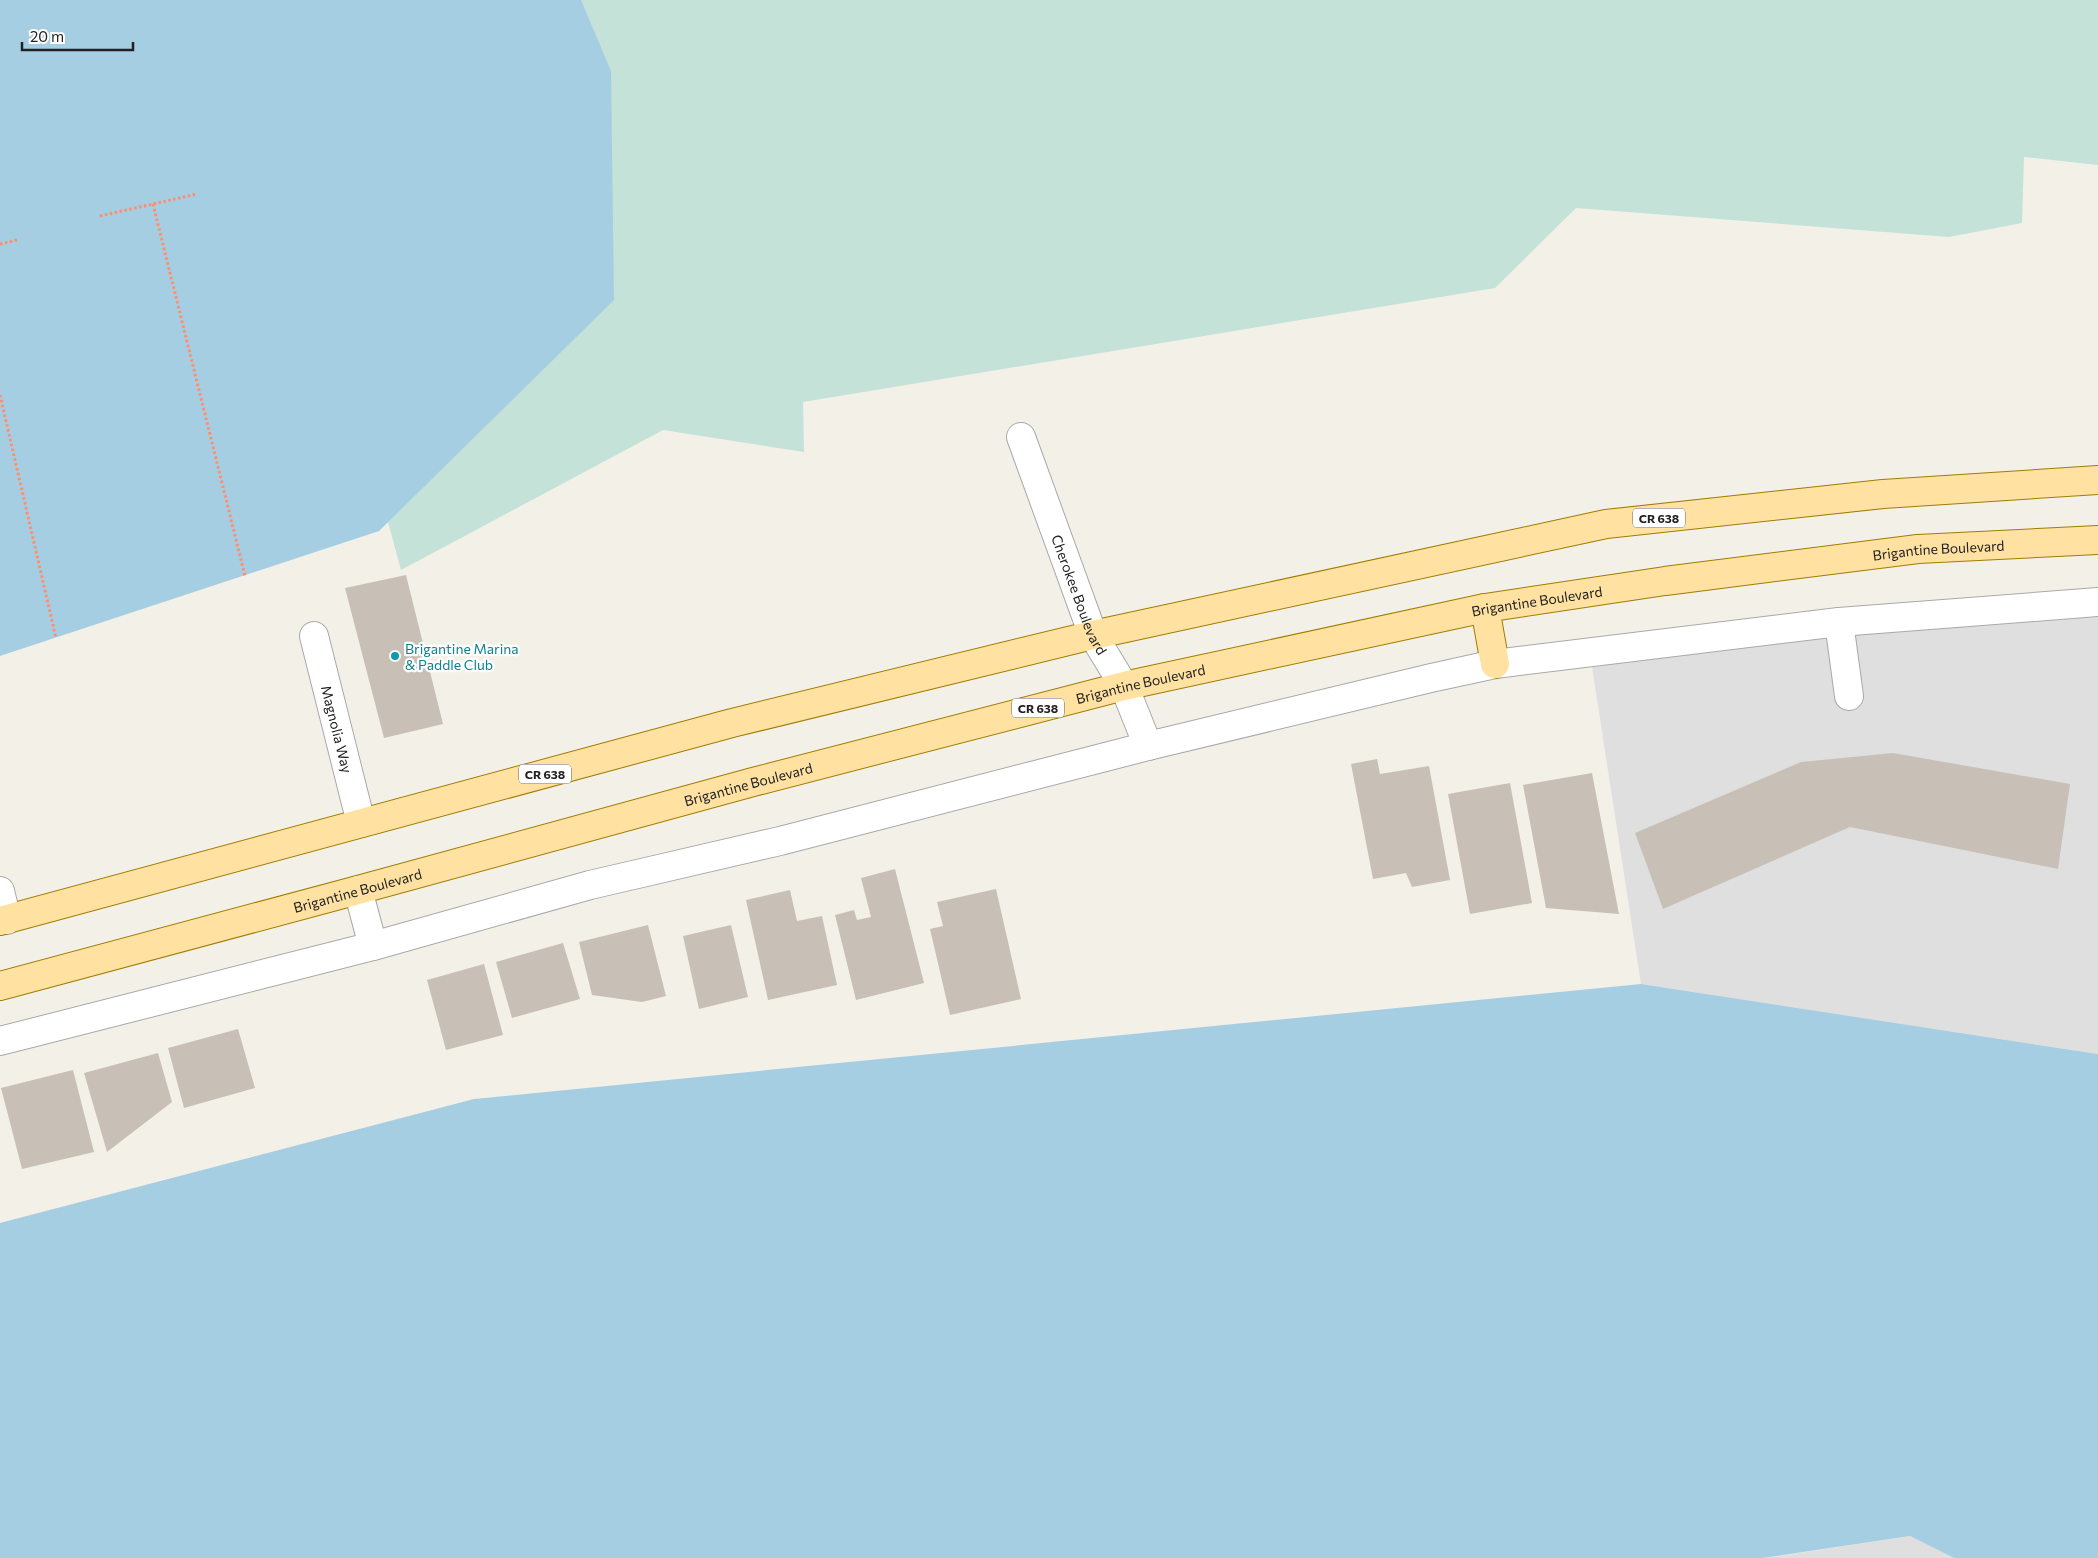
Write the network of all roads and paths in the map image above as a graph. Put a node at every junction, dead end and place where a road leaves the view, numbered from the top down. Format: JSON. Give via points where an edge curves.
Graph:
{"nodes":[{"id":1,"x":197,"y":194,"type":"dead end"},
{"id":2,"x":153,"y":204,"type":"junction"},
{"id":3,"x":100,"y":216,"type":"dead end"},
{"id":4,"x":16,"y":240,"type":"dead end"},
{"id":5,"x":0,"y":244,"type":"edge"},
{"id":6,"x":0,"y":395,"type":"edge"},
{"id":7,"x":1021,"y":437,"type":"dead end"},
{"id":8,"x":2098,"y":480,"type":"edge"},
{"id":9,"x":2098,"y":540,"type":"edge"},
{"id":10,"x":245,"y":576,"type":"dead end"},
{"id":11,"x":2098,"y":602,"type":"edge"},
{"id":12,"x":1485,"y":608,"type":"junction"},
{"id":13,"x":1839,"y":622,"type":"junction"},
{"id":14,"x":1093,"y":635,"type":"junction"},
{"id":15,"x":314,"y":636,"type":"dead end"},
{"id":16,"x":56,"y":638,"type":"dead end"},
{"id":17,"x":1495,"y":664,"type":"junction"},
{"id":18,"x":1124,"y":686,"type":"junction"},
{"id":19,"x":1849,"y":696,"type":"dead end"},
{"id":20,"x":1148,"y":746,"type":"junction"},
{"id":21,"x":361,"y":824,"type":"junction"},
{"id":22,"x":358,"y":890,"type":"junction"},
{"id":23,"x":0,"y":891,"type":"edge"},
{"id":24,"x":4,"y":921,"type":"edge"},
{"id":25,"x":374,"y":946,"type":"junction"},
{"id":26,"x":0,"y":986,"type":"edge"},
{"id":27,"x":0,"y":1041,"type":"edge"}],
"edges":[{"from":1,"to":2,"type":"path"},
{"from":2,"to":3,"type":"path"},
{"from":2,"to":10,"type":"path"},
{"from":4,"to":5,"type":"path"},
{"from":6,"to":16,"type":"path"},
{"from":7,"to":14,"type":"street","name":"Cherokee Boulevard"},
{"from":8,"to":14,"type":"main road","number":"CR 638","via":[[1883,494],[1606,524]]},
{"from":9,"to":12,"type":"main road","name":"Brigantine Boulevard","number":"CR 638","via":[[1918,549]]},
{"from":11,"to":13,"type":"street"},
{"from":12,"to":17,"type":"main road"},
{"from":12,"to":18,"type":"main road","name":"Brigantine Boulevard","number":"CR 638"},
{"from":13,"to":17,"type":"street"},
{"from":13,"to":19,"type":"street"},
{"from":14,"to":18,"type":"street","name":"Cherokee Boulevard"},
{"from":14,"to":21,"type":"main road","number":"CR 638","via":[[732,723]]},
{"from":15,"to":21,"type":"street","name":"Magnolia Way"},
{"from":17,"to":20,"type":"street"},
{"from":18,"to":20,"type":"street","name":"Cherokee Boulevard"},
{"from":18,"to":22,"type":"main road","name":"Brigantine Boulevard","number":"CR 638","via":[[753,782]]},
{"from":20,"to":25,"type":"street","via":[[780,841],[590,885]]},
{"from":21,"to":24,"type":"main road","number":"CR 638"},
{"from":22,"to":25,"type":"street"},
{"from":22,"to":26,"type":"main road","name":"Brigantine Boulevard","number":"CR 638"},
{"from":23,"to":24,"type":"street"},
{"from":25,"to":27,"type":"street"}]}
